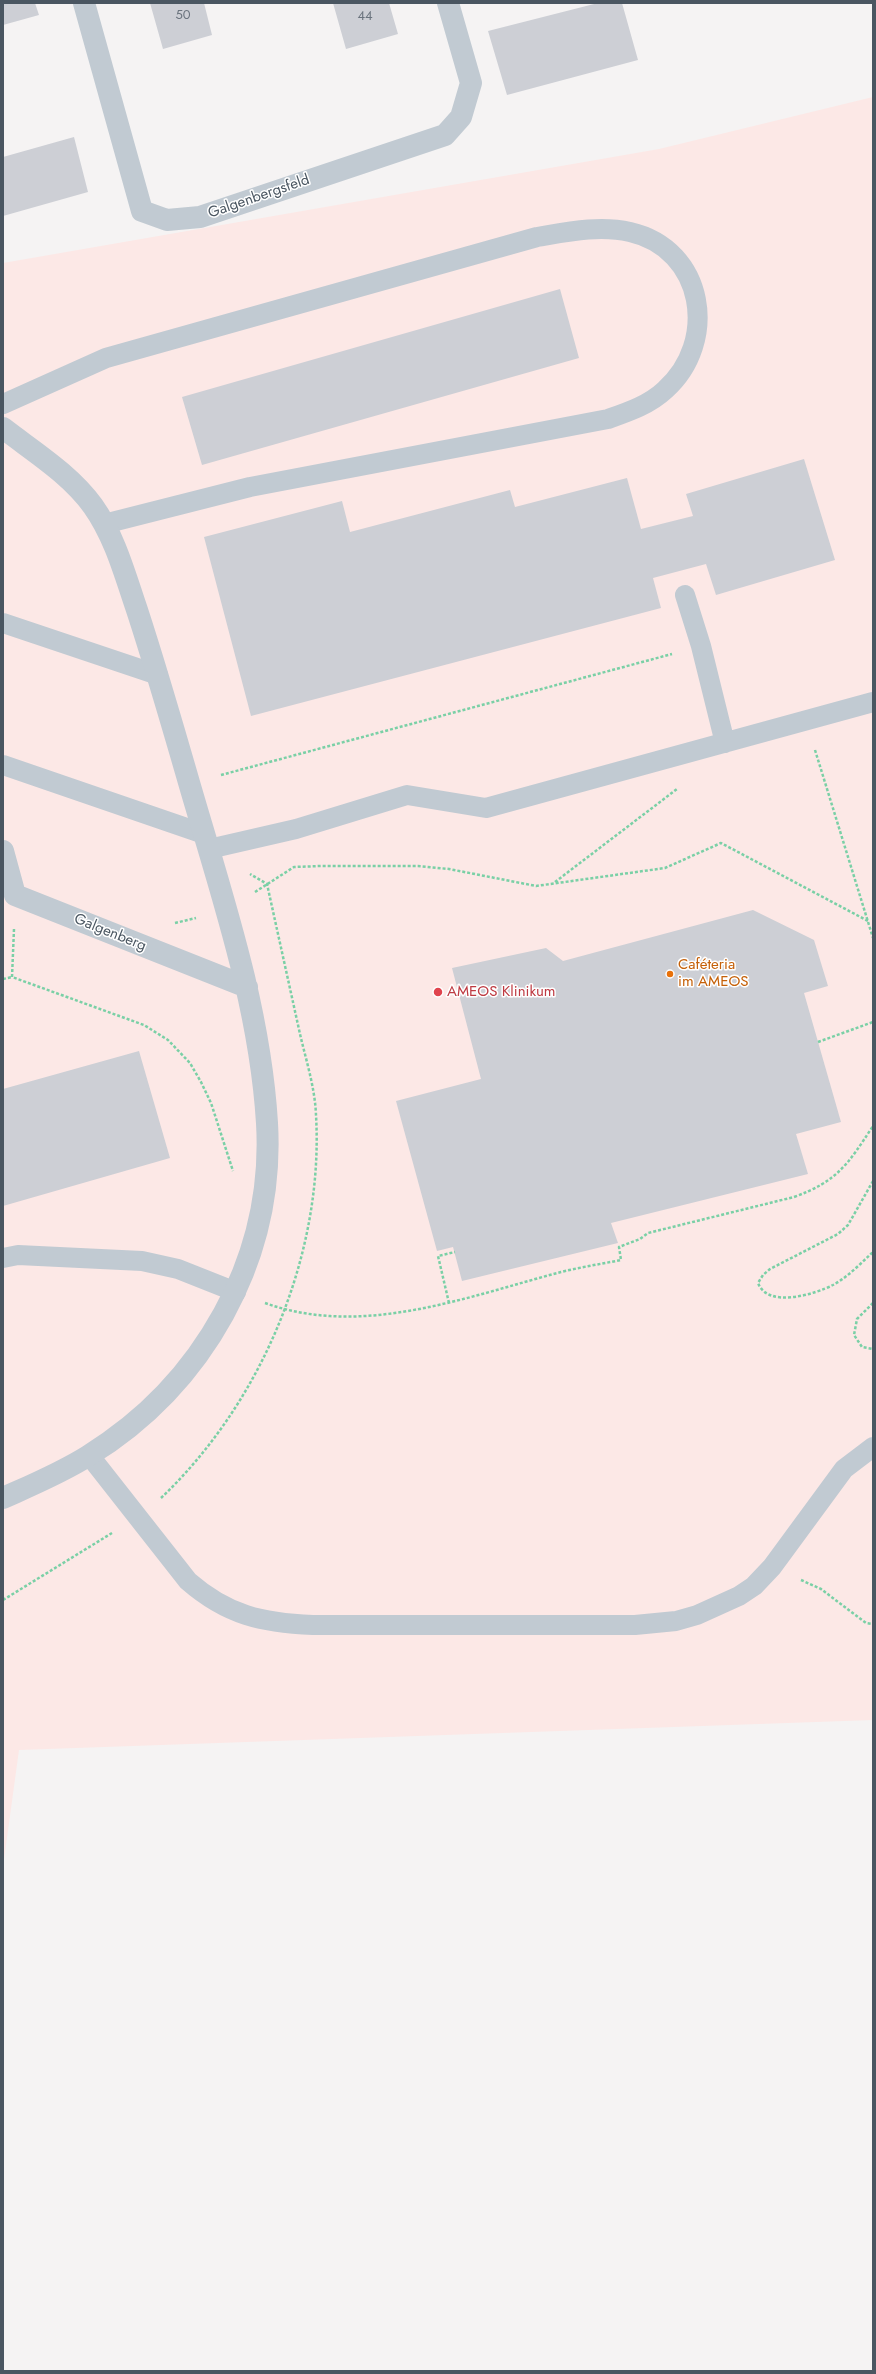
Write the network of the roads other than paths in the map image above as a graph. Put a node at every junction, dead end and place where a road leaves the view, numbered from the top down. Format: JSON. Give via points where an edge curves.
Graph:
{"nodes":[{"id":1,"x":84,"y":3,"type":"edge"},
{"id":2,"x":448,"y":3,"type":"edge"},
{"id":3,"x":3,"y":404,"type":"edge"},
{"id":4,"x":3,"y":428,"type":"edge"},
{"id":5,"x":104,"y":524,"type":"junction"},
{"id":6,"x":685,"y":595,"type":"dead end"},
{"id":7,"x":3,"y":623,"type":"edge"},
{"id":8,"x":158,"y":675,"type":"junction"},
{"id":9,"x":873,"y":702,"type":"edge"},
{"id":10,"x":725,"y":743,"type":"junction"},
{"id":11,"x":3,"y":765,"type":"edge"},
{"id":12,"x":206,"y":841,"type":"junction"},
{"id":13,"x":3,"y":851,"type":"edge"},
{"id":14,"x":247,"y":987,"type":"junction"},
{"id":15,"x":3,"y":1258,"type":"edge"},
{"id":16,"x":236,"y":1292,"type":"junction"},
{"id":17,"x":873,"y":1447,"type":"edge"},
{"id":18,"x":89,"y":1455,"type":"junction"},
{"id":19,"x":3,"y":1498,"type":"edge"}],
"edges":[{"from":1,"to":2,"type":"street","name":"Galgenbergsfeld","via":[[142,211],[167,220],[200,217],[445,135],[461,117],[471,83]]},
{"from":3,"to":5,"type":"lane","via":[[106,358],[536,237],[602,229],[630,232],[667,248],[680,262],[689,279],[696,297],[698,317],[697,335],[690,356],[665,390],[643,406],[608,419],[250,487]]},
{"from":4,"to":5,"type":"street","via":[[77,487]]},
{"from":5,"to":8,"type":"street","via":[[119,557]]},
{"from":6,"to":10,"type":"lane","via":[[701,646]]},
{"from":7,"to":8,"type":"lane"},
{"from":8,"to":12,"type":"street"},
{"from":9,"to":10,"type":"lane"},
{"from":10,"to":12,"type":"lane","via":[[486,808],[407,795],[296,829]]},
{"from":11,"to":12,"type":"lane"},
{"from":12,"to":14,"type":"street","via":[[228,909]]},
{"from":13,"to":14,"type":"street","name":"Galgenberg","via":[[15,895]]},
{"from":14,"to":16,"type":"street","via":[[264,1085],[267,1166],[258,1227]]},
{"from":15,"to":16,"type":"lane","via":[[18,1255],[142,1261],[178,1270]]},
{"from":16,"to":18,"type":"street","via":[[203,1349],[168,1390],[135,1420]]},
{"from":17,"to":18,"type":"lane","via":[[844,1469],[772,1567],[754,1586],[732,1600],[697,1615],[654,1624],[283,1624],[228,1610],[188,1581]]},
{"from":18,"to":19,"type":"street","via":[[44,1480]]}]}
